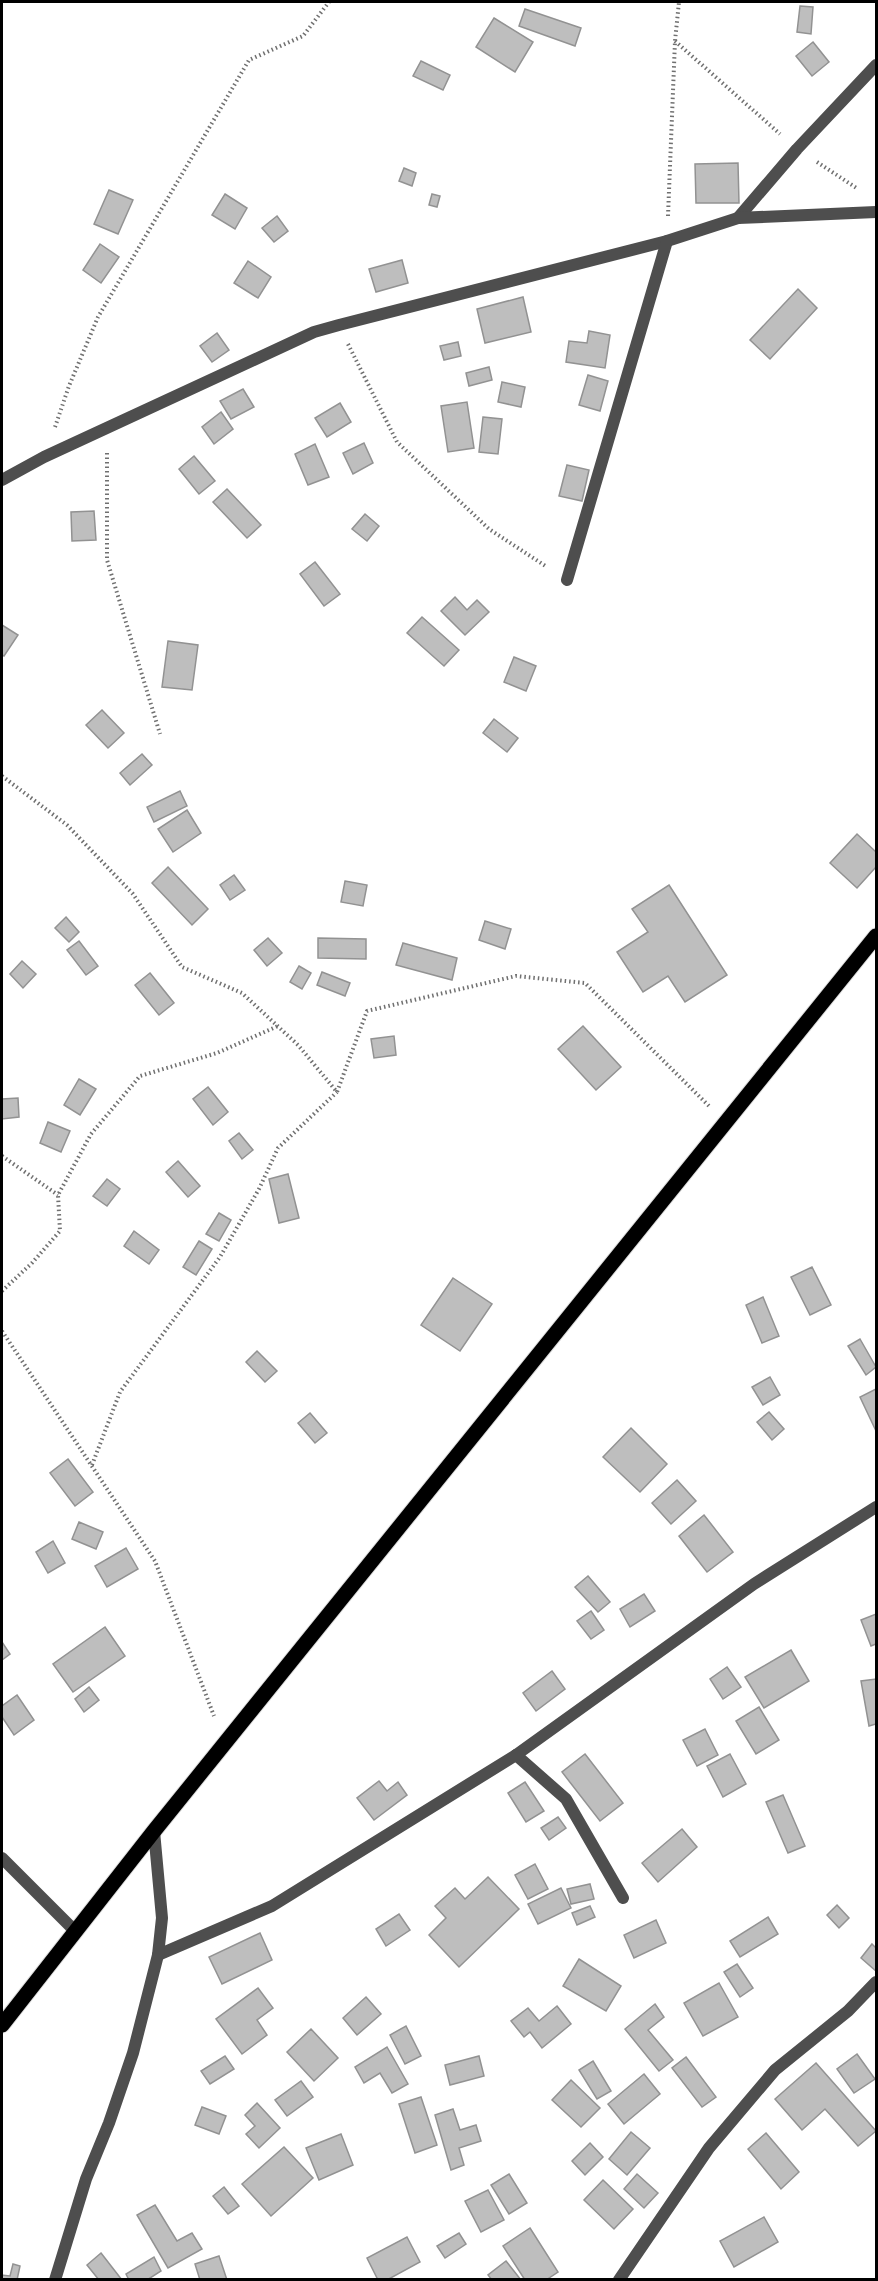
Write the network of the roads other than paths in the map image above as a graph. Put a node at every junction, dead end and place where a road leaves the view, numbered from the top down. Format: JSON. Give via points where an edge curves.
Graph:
{"nodes":[{"id":1,"x":876,"y":65,"type":"edge"},
{"id":2,"x":876,"y":212,"type":"edge"},
{"id":3,"x":738,"y":218,"type":"junction"},
{"id":4,"x":667,"y":241,"type":"junction"},
{"id":5,"x":2,"y":480,"type":"edge"},
{"id":6,"x":567,"y":580,"type":"road end"},
{"id":7,"x":876,"y":936,"type":"edge"},
{"id":8,"x":876,"y":1507,"type":"edge"},
{"id":9,"x":516,"y":1755,"type":"junction"},
{"id":10,"x":154,"y":1831,"type":"junction"},
{"id":11,"x":2,"y":1858,"type":"edge"},
{"id":12,"x":623,"y":1898,"type":"dead end"},
{"id":13,"x":75,"y":1931,"type":"junction"},
{"id":14,"x":158,"y":1955,"type":"junction"},
{"id":15,"x":876,"y":1982,"type":"edge"},
{"id":16,"x":2,"y":2025,"type":"edge"},
{"id":17,"x":55,"y":2280,"type":"edge"},
{"id":18,"x":619,"y":2280,"type":"edge"}],
"edges":[{"from":1,"to":3,"type":"street"},
{"from":2,"to":3,"type":"street"},
{"from":3,"to":4,"type":"street"},
{"from":4,"to":5,"type":"street","via":[[314,332]]},
{"from":4,"to":6,"type":"street"},
{"from":7,"to":10,"type":"main road"},
{"from":8,"to":9,"type":"street","via":[[754,1584]]},
{"from":9,"to":12,"type":"street","via":[[566,1799]]},
{"from":9,"to":14,"type":"street","via":[[272,1906]]},
{"from":10,"to":13,"type":"main road"},
{"from":10,"to":14,"type":"street","via":[[162,1918]]},
{"from":11,"to":13,"type":"street"},
{"from":13,"to":16,"type":"main road"},
{"from":14,"to":17,"type":"street","via":[[133,2053],[86,2179]]},
{"from":15,"to":18,"type":"street","via":[[848,2011],[775,2070],[709,2148]]}]}
